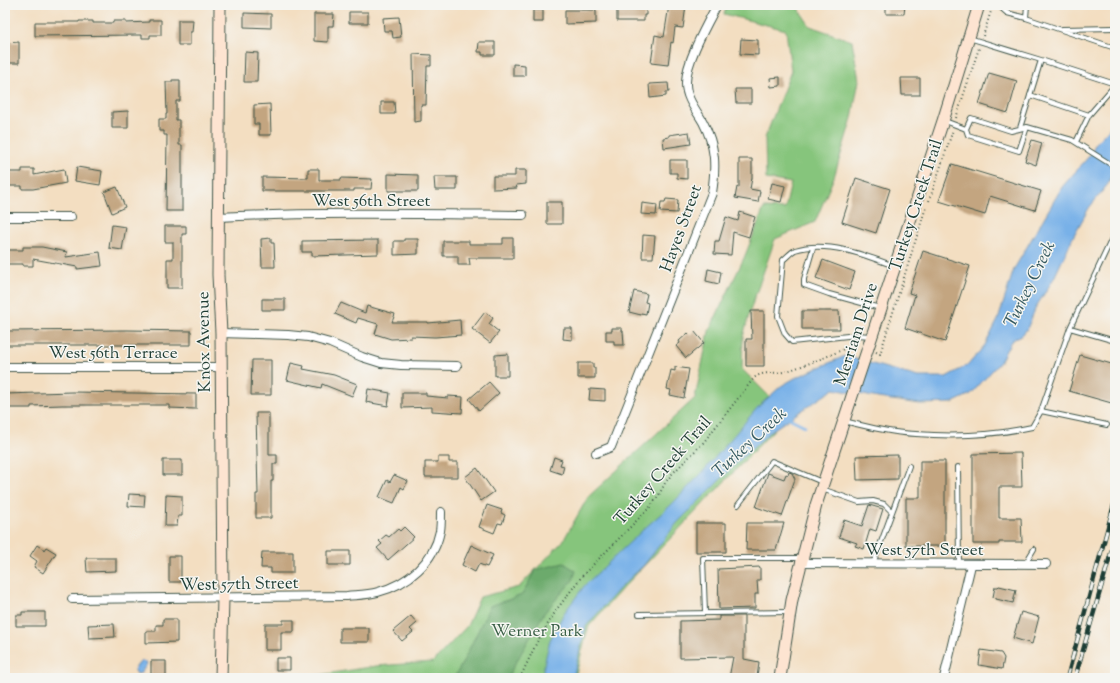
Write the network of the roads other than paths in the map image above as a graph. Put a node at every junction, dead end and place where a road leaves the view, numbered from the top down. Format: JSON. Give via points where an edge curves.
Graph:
{"nodes":[{"id":1,"x":220,"y":5,"type":"edge"},
{"id":2,"x":717,"y":5,"type":"edge"},
{"id":3,"x":979,"y":5,"type":"edge"},
{"id":4,"x":998,"y":5,"type":"edge"},
{"id":5,"x":1027,"y":5,"type":"edge"},
{"id":6,"x":1026,"y":18,"type":"junction"},
{"id":7,"x":1115,"y":28,"type":"edge"},
{"id":8,"x":1058,"y":29,"type":"junction"},
{"id":9,"x":969,"y":37,"type":"junction"},
{"id":10,"x":1115,"y":48,"type":"edge"},
{"id":11,"x":1041,"y":60,"type":"junction"},
{"id":12,"x":1115,"y":85,"type":"edge"},
{"id":13,"x":1030,"y":95,"type":"junction"},
{"id":14,"x":1089,"y":115,"type":"junction"},
{"id":15,"x":943,"y":121,"type":"junction"},
{"id":16,"x":1028,"y":127,"type":"junction"},
{"id":17,"x":1020,"y":128,"type":"junction"},
{"id":18,"x":966,"y":129,"type":"junction"},
{"id":19,"x":1076,"y":142,"type":"junction"},
{"id":20,"x":1115,"y":167,"type":"edge"},
{"id":21,"x":523,"y":215,"type":"dead end"},
{"id":22,"x":5,"y":217,"type":"edge"},
{"id":23,"x":71,"y":217,"type":"dead end"},
{"id":24,"x":219,"y":217,"type":"junction"},
{"id":25,"x":1115,"y":234,"type":"edge"},
{"id":26,"x":812,"y":248,"type":"junction"},
{"id":27,"x":895,"y":266,"type":"junction"},
{"id":28,"x":881,"y":309,"type":"junction"},
{"id":29,"x":1070,"y":328,"type":"junction"},
{"id":30,"x":221,"y":333,"type":"junction"},
{"id":31,"x":872,"y":336,"type":"junction"},
{"id":32,"x":1115,"y":341,"type":"edge"},
{"id":33,"x":457,"y":366,"type":"dead end"},
{"id":34,"x":5,"y":367,"type":"edge"},
{"id":35,"x":220,"y":367,"type":"junction"},
{"id":36,"x":1041,"y":411,"type":"junction"},
{"id":37,"x":844,"y":421,"type":"junction"},
{"id":38,"x":1107,"y":426,"type":"dead end"},
{"id":39,"x":596,"y":453,"type":"dead end"},
{"id":40,"x":909,"y":466,"type":"dead end"},
{"id":41,"x":958,"y":466,"type":"dead end"},
{"id":42,"x":822,"y":486,"type":"junction"},
{"id":43,"x":738,"y":505,"type":"dead end"},
{"id":44,"x":441,"y":512,"type":"dead end"},
{"id":45,"x":892,"y":512,"type":"junction"},
{"id":46,"x":1034,"y":549,"type":"dead end"},
{"id":47,"x":802,"y":560,"type":"junction"},
{"id":48,"x":872,"y":564,"type":"junction"},
{"id":49,"x":959,"y":564,"type":"junction"},
{"id":50,"x":1025,"y":564,"type":"junction"},
{"id":51,"x":1046,"y":564,"type":"dead end"},
{"id":52,"x":971,"y":565,"type":"junction"},
{"id":53,"x":222,"y":598,"type":"junction"},
{"id":54,"x":72,"y":599,"type":"dead end"},
{"id":55,"x":705,"y":612,"type":"junction"},
{"id":56,"x":791,"y":612,"type":"junction"},
{"id":57,"x":639,"y":614,"type":"dead end"},
{"id":58,"x":221,"y":678,"type":"edge"},
{"id":59,"x":780,"y":678,"type":"edge"},
{"id":60,"x":944,"y":678,"type":"edge"}],
"edges":[{"from":1,"to":24,"type":"main road","name":"Knox Avenue"},
{"from":2,"to":39,"type":"street","name":"Hayes Street","via":[[691,58],[686,84],[690,100],[714,149],[712,193],[611,447]]},
{"from":3,"to":9,"type":"main road","name":"Merriam Drive"},
{"from":4,"to":6,"type":"lane","via":[[1007,13]]},
{"from":5,"to":6,"type":"lane"},
{"from":6,"to":8,"type":"lane"},
{"from":7,"to":8,"type":"lane"},
{"from":8,"to":10,"type":"lane"},
{"from":9,"to":11,"type":"lane"},
{"from":9,"to":15,"type":"main road","name":"Merriam Drive"},
{"from":11,"to":12,"type":"lane"},
{"from":11,"to":13,"type":"lane"},
{"from":12,"to":14,"type":"lane"},
{"from":13,"to":14,"type":"lane"},
{"from":13,"to":17,"type":"lane"},
{"from":14,"to":19,"type":"lane"},
{"from":15,"to":18,"type":"lane"},
{"from":15,"to":27,"type":"main road","name":"Merriam Drive"},
{"from":16,"to":17,"type":"lane"},
{"from":16,"to":18,"type":"lane","via":[[1019,151],[968,135]]},
{"from":16,"to":19,"type":"lane"},
{"from":17,"to":18,"type":"lane","via":[[1011,130],[971,118]]},
{"from":19,"to":20,"type":"lane"},
{"from":21,"to":24,"type":"street","name":"West 56th Street"},
{"from":22,"to":23,"type":"street"},
{"from":24,"to":30,"type":"main road","name":"Knox Avenue","via":[[218,276]]},
{"from":25,"to":29,"type":"lane"},
{"from":26,"to":27,"type":"lane","via":[[839,248]]},
{"from":26,"to":28,"type":"lane","via":[[804,285]]},
{"from":26,"to":31,"type":"lane","via":[[794,251],[783,260],[778,316],[785,334],[792,342],[857,334]]},
{"from":27,"to":28,"type":"main road","name":"Merriam Drive"},
{"from":28,"to":31,"type":"main road","name":"Merriam Drive"},
{"from":29,"to":32,"type":"lane"},
{"from":29,"to":36,"type":"lane"},
{"from":30,"to":33,"type":"street","via":[[308,337],[380,363]]},
{"from":30,"to":35,"type":"main road","name":"Knox Avenue"},
{"from":31,"to":37,"type":"main road","name":"Merriam Drive"},
{"from":34,"to":35,"type":"street","name":"West 56th Terrace"},
{"from":35,"to":53,"type":"main road","name":"Knox Avenue"},
{"from":36,"to":37,"type":"lane","via":[[1032,427],[1014,431],[953,435],[884,430]]},
{"from":36,"to":38,"type":"lane"},
{"from":37,"to":42,"type":"main road","name":"Merriam Drive"},
{"from":40,"to":45,"type":"lane"},
{"from":41,"to":49,"type":"lane"},
{"from":42,"to":43,"type":"lane","via":[[772,461]]},
{"from":42,"to":45,"type":"lane","via":[[859,502],[873,501],[884,504]]},
{"from":42,"to":47,"type":"main road","name":"Merriam Drive"},
{"from":44,"to":53,"type":"street","name":"West 57th Street","via":[[441,530],[432,554],[414,574],[388,589],[347,596]]},
{"from":45,"to":48,"type":"lane"},
{"from":46,"to":50,"type":"lane"},
{"from":47,"to":48,"type":"street","name":"West 57th Street"},
{"from":47,"to":55,"type":"lane","via":[[703,558]]},
{"from":47,"to":56,"type":"main road","name":"Merriam Drive"},
{"from":48,"to":49,"type":"street","name":"West 57th Street"},
{"from":49,"to":52,"type":"street","name":"West 57th Street"},
{"from":50,"to":51,"type":"street","name":"West 57th Street"},
{"from":50,"to":52,"type":"street","name":"West 57th Street"},
{"from":52,"to":60,"type":"street"},
{"from":53,"to":54,"type":"street","name":"West 57th Street"},
{"from":53,"to":58,"type":"main road","name":"Knox Avenue"},
{"from":55,"to":56,"type":"lane"},
{"from":55,"to":57,"type":"lane"},
{"from":56,"to":59,"type":"main road","name":"Merriam Drive"}]}
